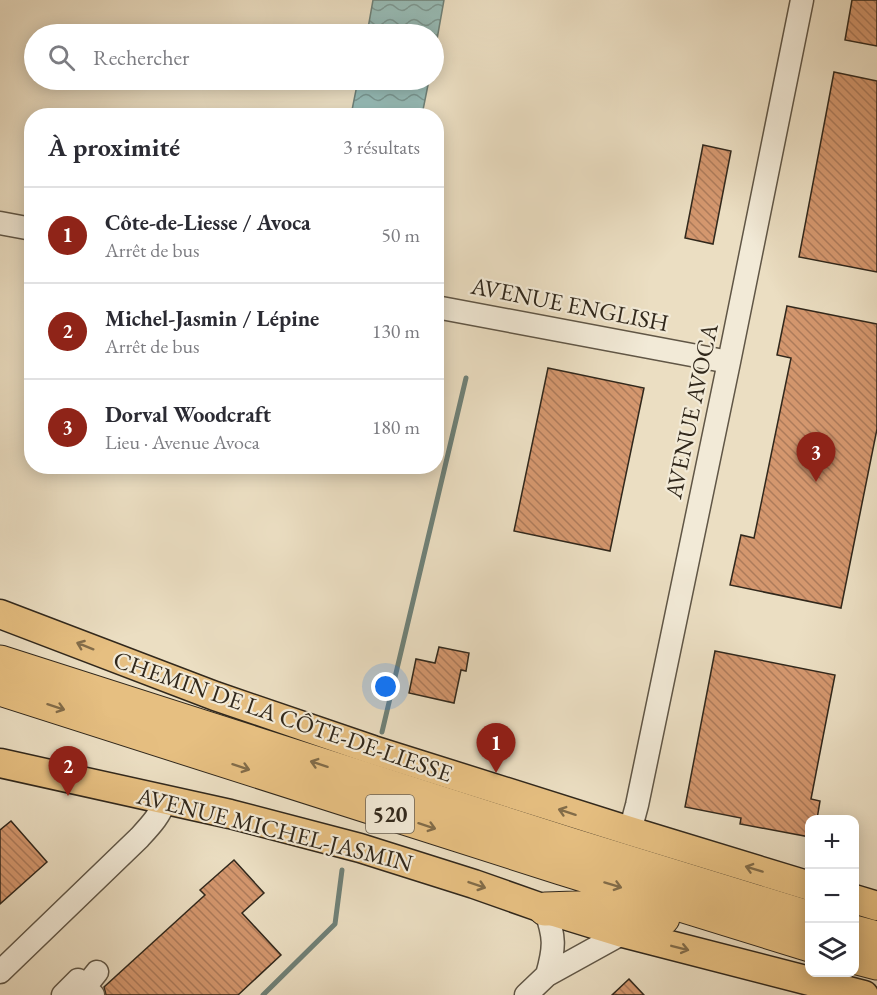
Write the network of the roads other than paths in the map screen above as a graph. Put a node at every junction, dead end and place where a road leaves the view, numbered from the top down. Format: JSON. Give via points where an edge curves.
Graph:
{"nodes":[{"id":1,"x":802,"y":0,"type":"edge"},
{"id":2,"x":0,"y":223,"type":"edge"},
{"id":3,"x":24,"y":228,"type":"edge"},
{"id":4,"x":444,"y":309,"type":"edge"},
{"id":5,"x":729,"y":362,"type":"junction"},
{"id":6,"x":0,"y":614,"type":"edge"},
{"id":7,"x":0,"y":651,"type":"edge"},
{"id":8,"x":0,"y":662,"type":"edge"},
{"id":9,"x":0,"y":689,"type":"edge"},
{"id":10,"x":116,"y":699,"type":"junction"},
{"id":11,"x":0,"y":763,"type":"edge"},
{"id":12,"x":165,"y":800,"type":"junction"},
{"id":13,"x":630,"y":831,"type":"junction"},
{"id":14,"x":805,"y":884,"type":"edge"},
{"id":15,"x":859,"y":900,"type":"edge"},
{"id":16,"x":877,"y":906,"type":"edge"},
{"id":17,"x":545,"y":909,"type":"junction"},
{"id":18,"x":805,"y":916,"type":"edge"},
{"id":19,"x":623,"y":933,"type":"junction"},
{"id":20,"x":859,"y":933,"type":"edge"},
{"id":21,"x":877,"y":938,"type":"edge"},
{"id":22,"x":795,"y":940,"type":"edge"},
{"id":23,"x":859,"y":958,"type":"edge"},
{"id":24,"x":877,"y":963,"type":"edge"},
{"id":25,"x":0,"y":972,"type":"edge"},
{"id":26,"x":547,"y":975,"type":"junction"},
{"id":27,"x":91,"y":984,"type":"edge"},
{"id":28,"x":63,"y":995,"type":"edge"},
{"id":29,"x":526,"y":995,"type":"edge"},
{"id":30,"x":864,"y":995,"type":"edge"}],
"edges":[{"from":1,"to":5,"type":"street","name":"AVENUE AVOCA"},
{"from":2,"to":3,"type":"street"},
{"from":4,"to":5,"type":"street","name":"AVENUE ENGLISH"},
{"from":5,"to":13,"type":"street","name":"AVENUE AVOCA"},
{"from":13,"to":6,"type":"main road","name":"CHEMIN DE LA CÔTE-DE-LIESSE","one_way":true,"via":[[250,708]]},
{"from":7,"to":10,"type":"highway"},
{"from":8,"to":10,"type":"highway","number":"520"},
{"from":9,"to":22,"type":"highway","number":"520","one_way":true},
{"from":18,"to":10,"type":"highway","number":"520","one_way":true},
{"from":11,"to":12,"type":"main road","name":"AVENUE MICHEL-JASMIN"},
{"from":12,"to":17,"type":"main road","name":"AVENUE MICHEL-JASMIN","one_way":true,"via":[[360,848]]},
{"from":12,"to":25,"type":"street","via":[[156,820],[139,838]]},
{"from":14,"to":13,"type":"main road","name":"CHEMIN DE LA CÔTE-DE-LIESSE","one_way":true},
{"from":15,"to":16,"type":"main road"},
{"from":17,"to":19,"type":"main road"},
{"from":17,"to":22,"type":"highway","via":[[605,907]]},
{"from":17,"to":26,"type":"street","via":[[553,933]]},
{"from":19,"to":26,"type":"street"},
{"from":19,"to":30,"type":"main road","one_way":true},
{"from":20,"to":21,"type":"highway"},
{"from":23,"to":24,"type":"highway"},
{"from":26,"to":29,"type":"street"},
{"from":27,"to":28,"type":"street","via":[[78,980]]}]}
